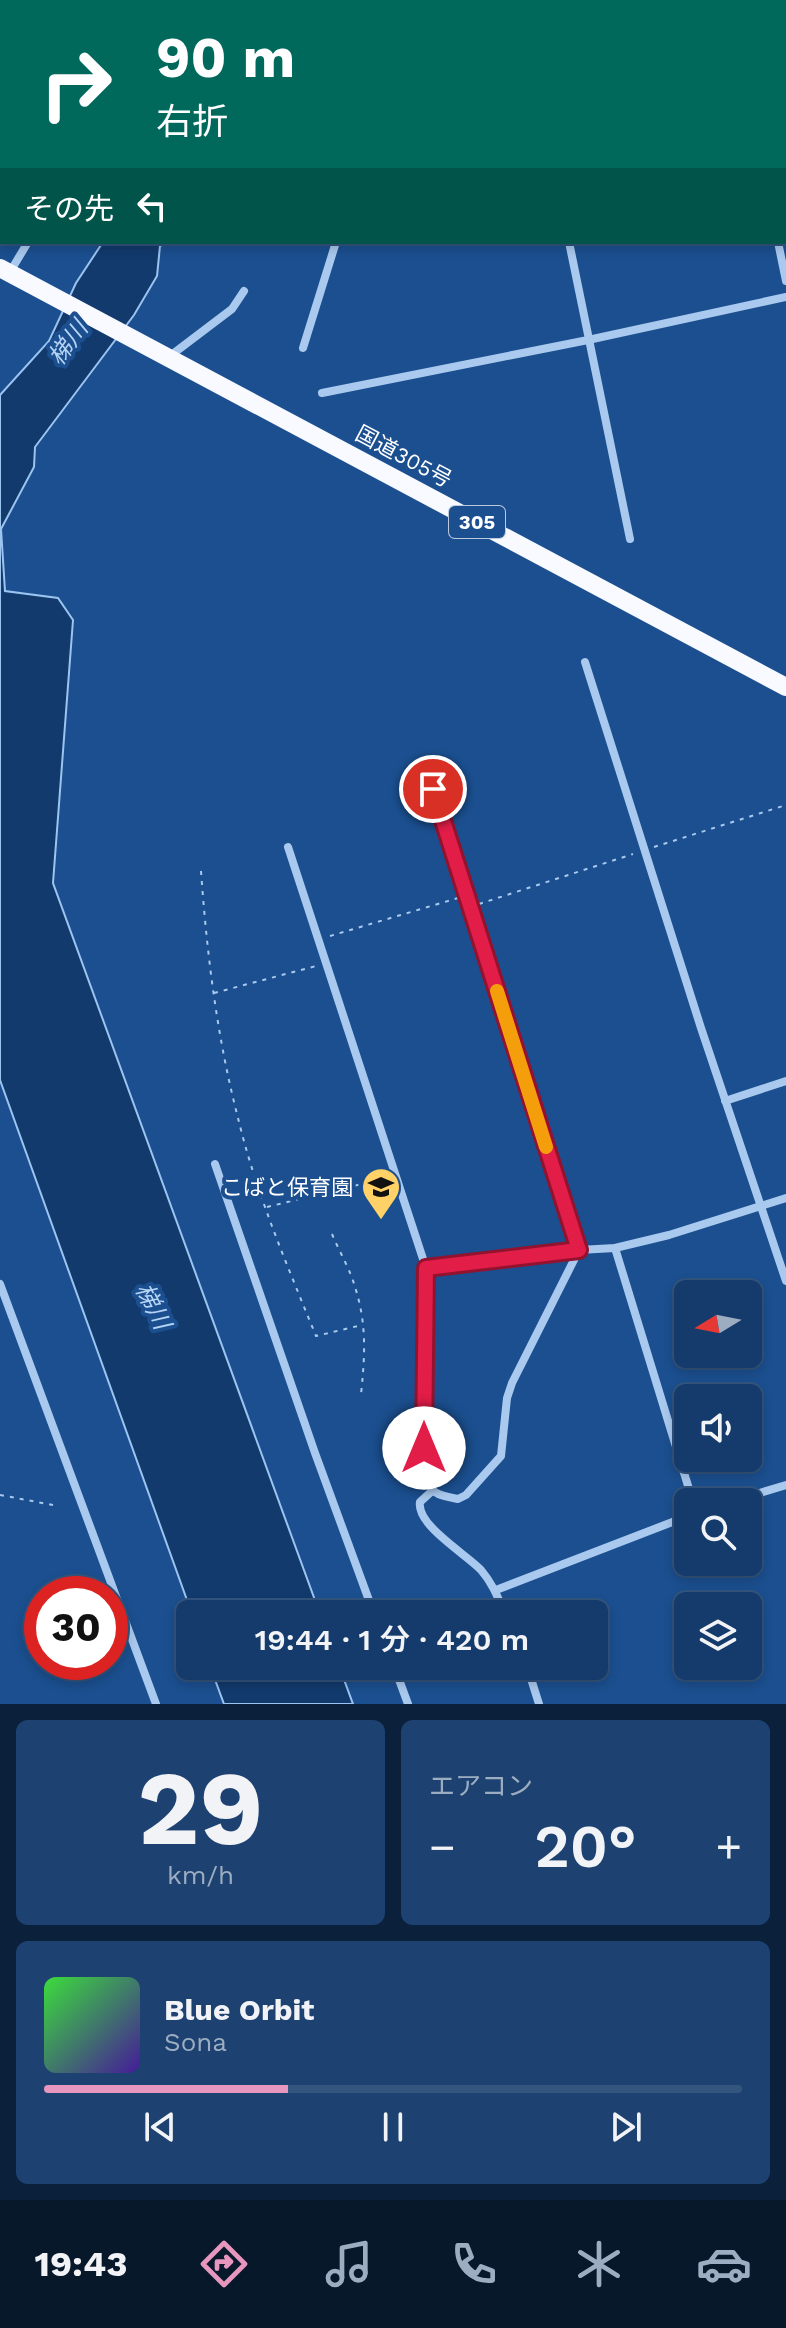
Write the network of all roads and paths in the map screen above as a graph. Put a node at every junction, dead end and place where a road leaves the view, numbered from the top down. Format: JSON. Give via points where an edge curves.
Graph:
{"nodes":[{"id":1,"x":27,"y":244,"type":"edge"},
{"id":2,"x":335,"y":244,"type":"edge"},
{"id":3,"x":569,"y":244,"type":"edge"},
{"id":4,"x":778,"y":244,"type":"edge"},
{"id":5,"x":9,"y":273,"type":"edge"},
{"id":6,"x":786,"y":281,"type":"edge"},
{"id":7,"x":244,"y":291,"type":"dead end"},
{"id":8,"x":786,"y":297,"type":"edge"},
{"id":9,"x":588,"y":340,"type":"junction"},
{"id":10,"x":303,"y":348,"type":"dead end"},
{"id":11,"x":163,"y":355,"type":"junction"},
{"id":12,"x":322,"y":393,"type":"dead end"},
{"id":13,"x":630,"y":539,"type":"dead end"},
{"id":14,"x":585,"y":662,"type":"dead end"},
{"id":15,"x":786,"y":687,"type":"edge"},
{"id":16,"x":424,"y":762,"type":"dead end"},
{"id":17,"x":786,"y":805,"type":"edge"},
{"id":18,"x":288,"y":847,"type":"dead end"},
{"id":19,"x":645,"y":850,"type":"junction"},
{"id":20,"x":201,"y":871,"type":"dead end"},
{"id":21,"x":467,"y":895,"type":"junction"},
{"id":22,"x":470,"y":907,"type":"junction"},
{"id":23,"x":319,"y":939,"type":"junction"},
{"id":24,"x":328,"y":963,"type":"junction"},
{"id":25,"x":213,"y":993,"type":"junction"},
{"id":26,"x":786,"y":1081,"type":"edge"},
{"id":27,"x":725,"y":1101,"type":"junction"},
{"id":28,"x":215,"y":1164,"type":"dead end"},
{"id":29,"x":397,"y":1176,"type":"junction"},
{"id":30,"x":786,"y":1198,"type":"edge"},
{"id":31,"x":760,"y":1206,"type":"junction"},
{"id":32,"x":266,"y":1207,"type":"junction"},
{"id":33,"x":332,"y":1234,"type":"dead end"},
{"id":34,"x":615,"y":1248,"type":"junction"},
{"id":35,"x":579,"y":1250,"type":"junction"},
{"id":36,"x":426,"y":1268,"type":"junction"},
{"id":37,"x":786,"y":1281,"type":"edge"},
{"id":38,"x":0,"y":1284,"type":"edge"},
{"id":39,"x":362,"y":1325,"type":"junction"},
{"id":40,"x":361,"y":1394,"type":"dead end"},
{"id":41,"x":786,"y":1485,"type":"edge"},
{"id":42,"x":689,"y":1488,"type":"edge"},
{"id":43,"x":432,"y":1491,"type":"junction"},
{"id":44,"x":762,"y":1492,"type":"edge"},
{"id":45,"x":0,"y":1495,"type":"edge"},
{"id":46,"x":53,"y":1505,"type":"dead end"},
{"id":47,"x":674,"y":1521,"type":"edge"},
{"id":48,"x":496,"y":1590,"type":"junction"},
{"id":49,"x":369,"y":1600,"type":"edge"},
{"id":50,"x":500,"y":1600,"type":"edge"},
{"id":51,"x":399,"y":1680,"type":"edge"},
{"id":52,"x":531,"y":1680,"type":"edge"},
{"id":53,"x":156,"y":1704,"type":"edge"},
{"id":54,"x":408,"y":1704,"type":"edge"},
{"id":55,"x":539,"y":1704,"type":"edge"}],
"edges":[{"from":1,"to":5,"type":"street"},
{"from":2,"to":10,"type":"street"},
{"from":3,"to":9,"type":"street"},
{"from":4,"to":6,"type":"street"},
{"from":5,"to":11,"type":"highway","name":"国道305号","number":"305"},
{"from":7,"to":11,"type":"street","via":[[232,309]]},
{"from":8,"to":9,"type":"street"},
{"from":9,"to":12,"type":"street"},
{"from":9,"to":13,"type":"street"},
{"from":11,"to":15,"type":"highway","name":"国道305号","number":"305"},
{"from":14,"to":19,"type":"street"},
{"from":16,"to":21,"type":"street"},
{"from":17,"to":19,"type":"path"},
{"from":18,"to":23,"type":"street"},
{"from":19,"to":22,"type":"path"},
{"from":19,"to":27,"type":"street"},
{"from":20,"to":25,"type":"path"},
{"from":21,"to":22,"type":"street"},
{"from":21,"to":23,"type":"path"},
{"from":22,"to":35,"type":"street"},
{"from":23,"to":24,"type":"street"},
{"from":24,"to":25,"type":"path"},
{"from":24,"to":29,"type":"street"},
{"from":25,"to":32,"type":"path","via":[[238,1120]]},
{"from":26,"to":27,"type":"street"},
{"from":27,"to":31,"type":"street"},
{"from":28,"to":49,"type":"street"},
{"from":29,"to":32,"type":"path"},
{"from":29,"to":36,"type":"street"},
{"from":30,"to":31,"type":"street"},
{"from":31,"to":34,"type":"street"},
{"from":31,"to":37,"type":"street"},
{"from":32,"to":39,"type":"path","via":[[316,1336]]},
{"from":33,"to":39,"type":"path","via":[[355,1285]]},
{"from":34,"to":35,"type":"street"},
{"from":34,"to":42,"type":"street"},
{"from":35,"to":36,"type":"street"},
{"from":35,"to":43,"type":"street","via":[[512,1383],[501,1456],[466,1495],[458,1499]]},
{"from":36,"to":43,"type":"street","via":[[424,1448]]},
{"from":38,"to":53,"type":"street"},
{"from":39,"to":40,"type":"path","via":[[366,1347]]},
{"from":41,"to":44,"type":"street"},
{"from":43,"to":48,"type":"street","via":[[420,1502],[420,1513]]},
{"from":45,"to":46,"type":"path"},
{"from":47,"to":48,"type":"street"},
{"from":48,"to":50,"type":"street"},
{"from":51,"to":54,"type":"street"},
{"from":52,"to":55,"type":"street"}]}
